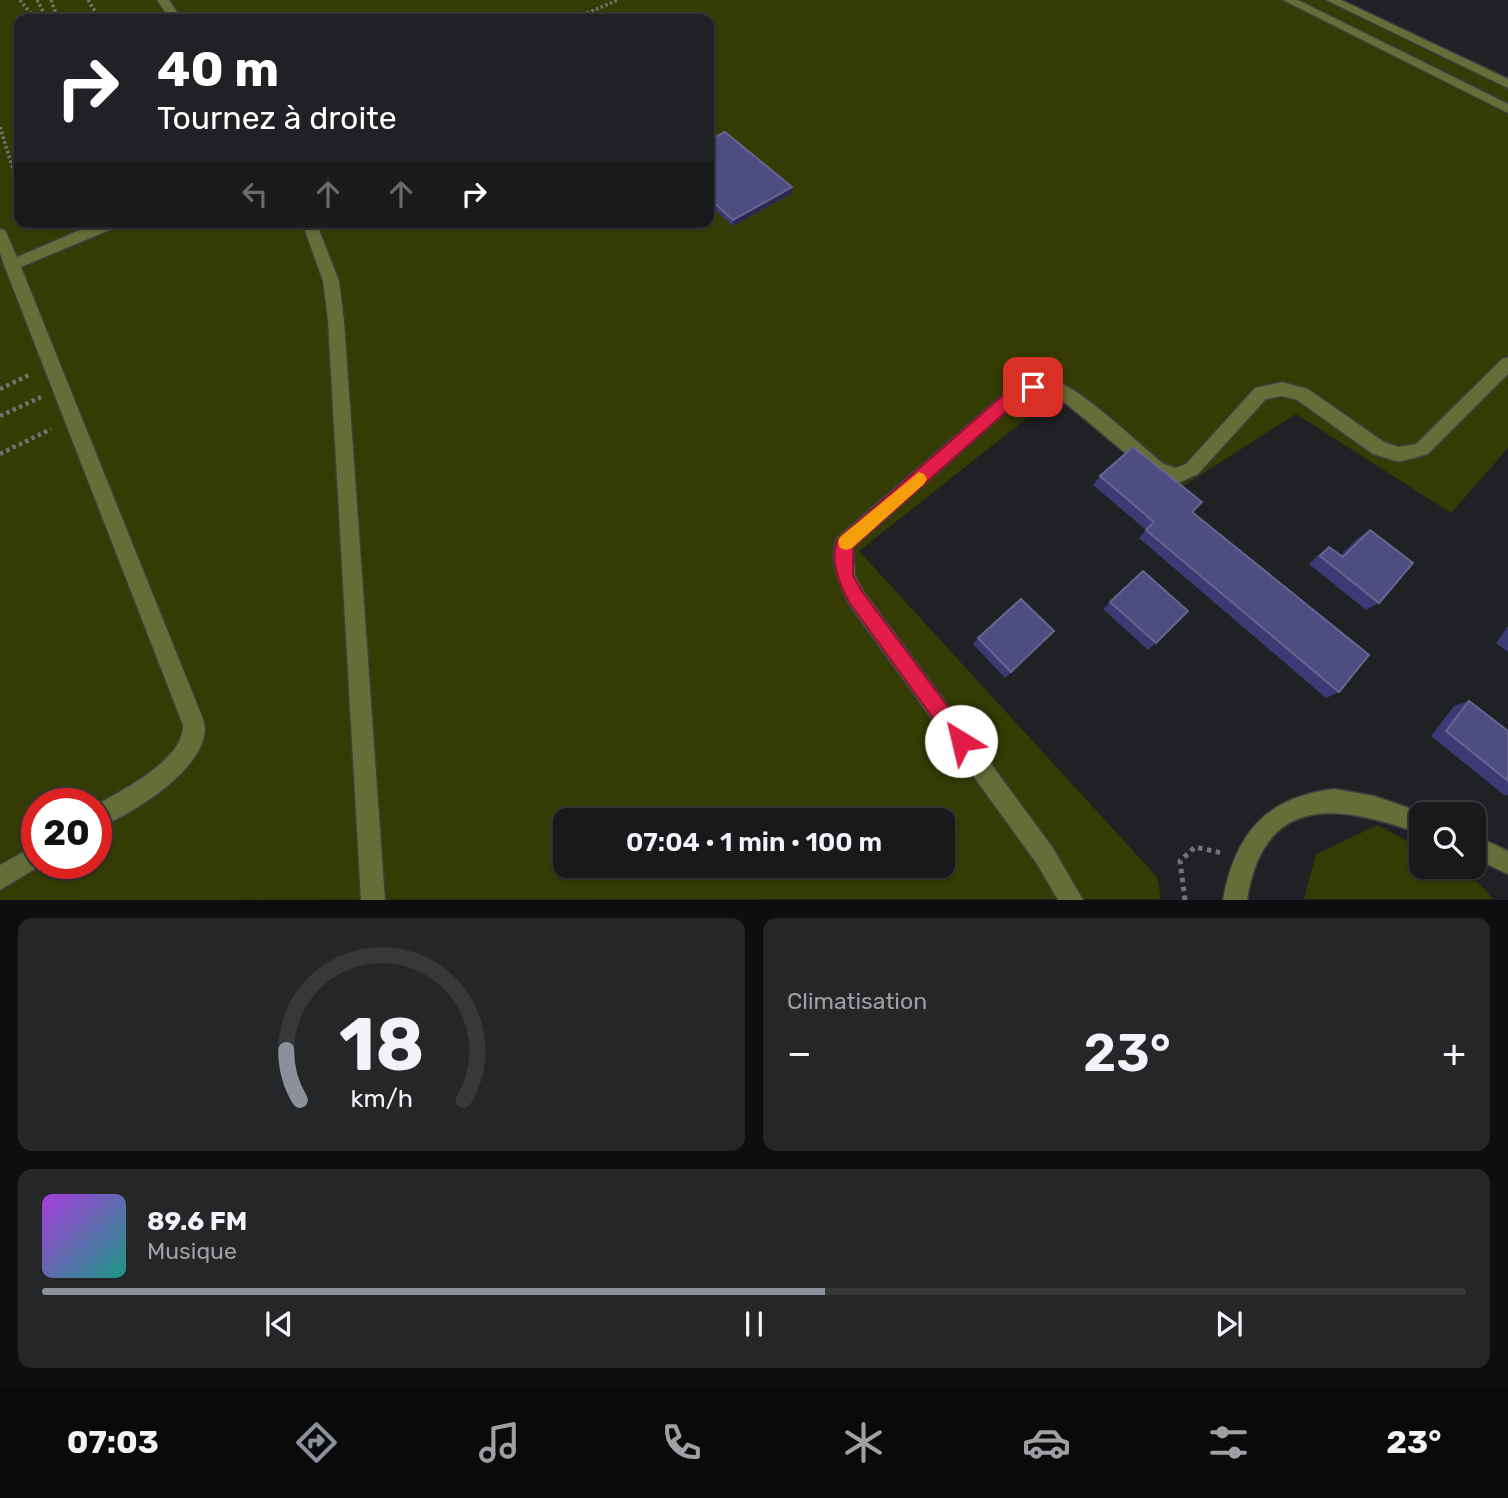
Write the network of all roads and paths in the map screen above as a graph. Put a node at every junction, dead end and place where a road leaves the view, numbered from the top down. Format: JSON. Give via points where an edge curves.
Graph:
{"nodes":[{"id":1,"x":20,"y":0,"type":"edge"},
{"id":2,"x":618,"y":0,"type":"edge"},
{"id":3,"x":1289,"y":0,"type":"edge"},
{"id":4,"x":1332,"y":0,"type":"edge"},
{"id":5,"x":31,"y":14,"type":"edge"},
{"id":6,"x":585,"y":14,"type":"edge"},
{"id":7,"x":1508,"y":84,"type":"edge"},
{"id":8,"x":1508,"y":109,"type":"edge"},
{"id":9,"x":0,"y":127,"type":"edge"},
{"id":10,"x":14,"y":173,"type":"edge"},
{"id":11,"x":100,"y":228,"type":"edge"},
{"id":12,"x":311,"y":228,"type":"edge"},
{"id":13,"x":0,"y":234,"type":"edge"},
{"id":14,"x":12,"y":265,"type":"junction"},
{"id":15,"x":1508,"y":364,"type":"edge"},
{"id":16,"x":51,"y":365,"type":"junction"},
{"id":17,"x":61,"y":387,"type":"junction"},
{"id":18,"x":0,"y":389,"type":"edge"},
{"id":19,"x":0,"y":416,"type":"edge"},
{"id":20,"x":74,"y":418,"type":"junction"},
{"id":21,"x":0,"y":454,"type":"edge"},
{"id":22,"x":112,"y":808,"type":"edge"},
{"id":23,"x":1409,"y":819,"type":"edge"},
{"id":24,"x":1486,"y":852,"type":"edge"},
{"id":25,"x":1243,"y":858,"type":"junction"},
{"id":26,"x":1508,"y":863,"type":"edge"},
{"id":27,"x":21,"y":865,"type":"edge"},
{"id":28,"x":0,"y":878,"type":"edge"},
{"id":29,"x":373,"y":900,"type":"edge"},
{"id":30,"x":1072,"y":900,"type":"edge"},
{"id":31,"x":1185,"y":900,"type":"edge"},
{"id":32,"x":1235,"y":900,"type":"edge"}],
"edges":[{"from":1,"to":5,"type":"path"},
{"from":2,"to":6,"type":"path"},
{"from":3,"to":8,"type":"street"},
{"from":4,"to":7,"type":"street"},
{"from":9,"to":10,"type":"path"},
{"from":11,"to":14,"type":"street"},
{"from":12,"to":29,"type":"street","via":[[331,281],[336,321]]},
{"from":13,"to":14,"type":"street"},
{"from":14,"to":16,"type":"street"},
{"from":15,"to":30,"type":"street","via":[[1420,450],[1397,454],[1375,446],[1307,396],[1273,387],[1261,393],[1192,469],[1176,476],[1158,470],[1069,396],[1051,387],[1020,390],[844,544],[845,576],[855,596],[1045,856]]},
{"from":16,"to":17,"type":"street"},
{"from":16,"to":18,"type":"path"},
{"from":17,"to":19,"type":"path"},
{"from":17,"to":20,"type":"street"},
{"from":20,"to":21,"type":"path"},
{"from":20,"to":22,"type":"street","via":[[194,731],[187,750],[160,778]]},
{"from":23,"to":25,"type":"street","via":[[1358,803],[1317,800],[1280,817],[1257,835]]},
{"from":24,"to":26,"type":"street"},
{"from":25,"to":31,"type":"path","via":[[1195,847],[1180,860]]},
{"from":25,"to":32,"type":"street"},
{"from":27,"to":28,"type":"street"}]}
